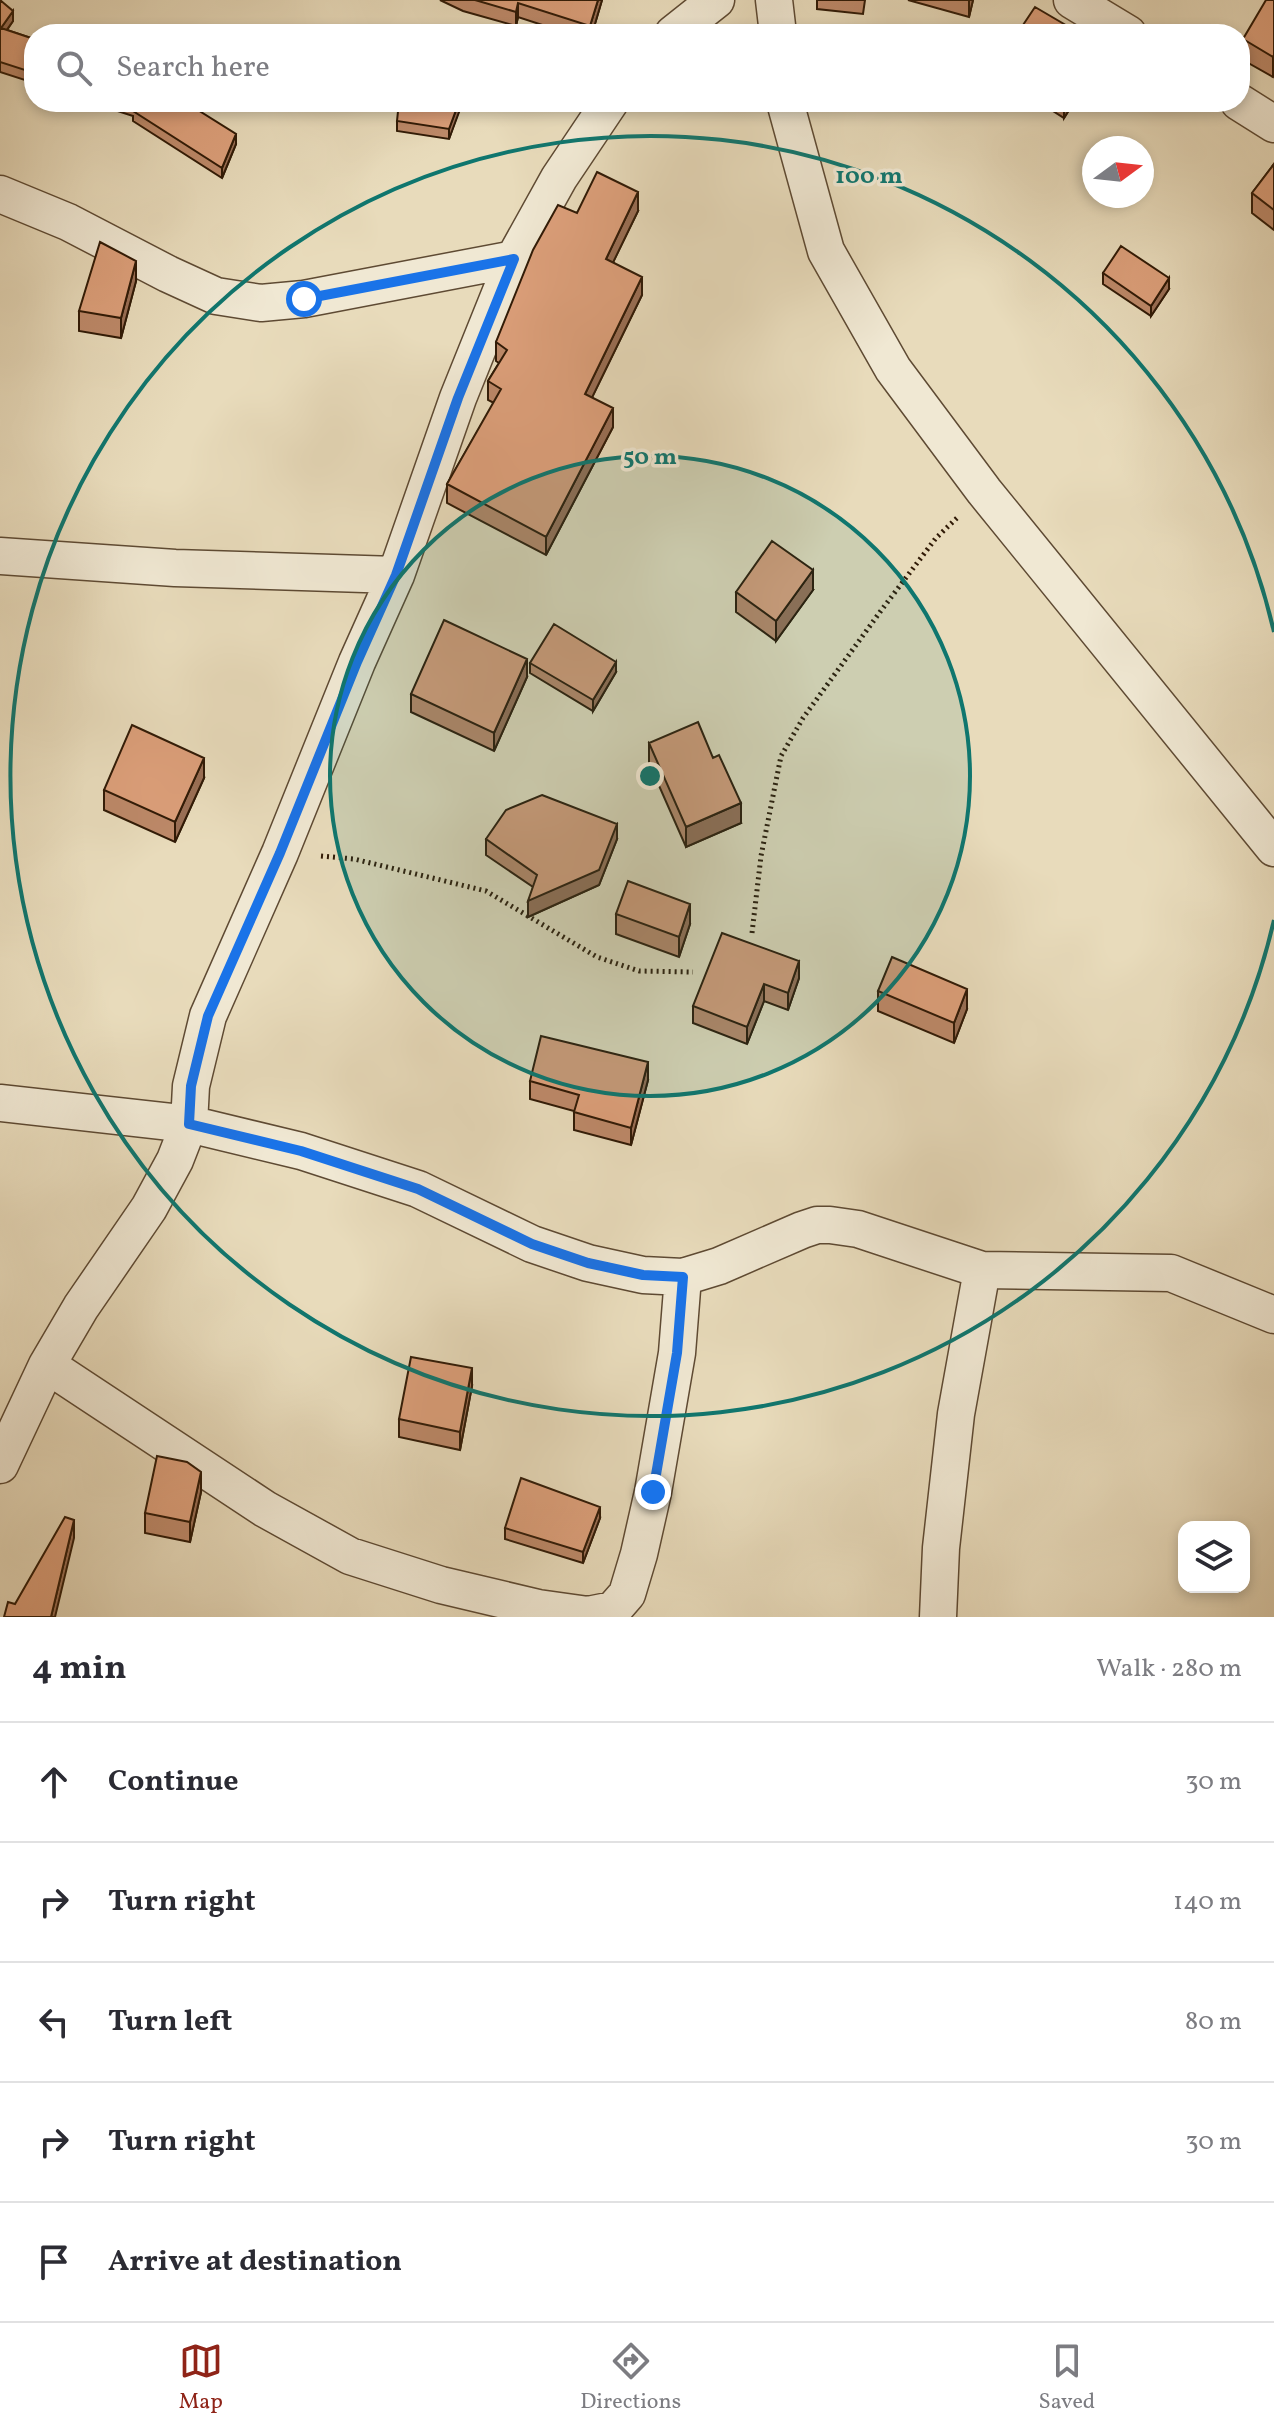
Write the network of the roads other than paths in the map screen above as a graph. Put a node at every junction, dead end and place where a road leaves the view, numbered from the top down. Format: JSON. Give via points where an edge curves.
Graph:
{"nodes":[{"id":1,"x":716,"y":0,"type":"edge"},
{"id":2,"x":774,"y":0,"type":"edge"},
{"id":3,"x":1072,"y":0,"type":"edge"},
{"id":4,"x":686,"y":24,"type":"edge"},
{"id":5,"x":777,"y":24,"type":"edge"},
{"id":6,"x":1112,"y":24,"type":"edge"},
{"id":7,"x":1250,"y":109,"type":"edge"},
{"id":8,"x":603,"y":112,"type":"edge"},
{"id":9,"x":788,"y":112,"type":"edge"},
{"id":10,"x":1274,"y":124,"type":"edge"},
{"id":11,"x":0,"y":194,"type":"edge"},
{"id":12,"x":514,"y":259,"type":"junction"},
{"id":13,"x":0,"y":556,"type":"edge"},
{"id":14,"x":396,"y":575,"type":"junction"},
{"id":15,"x":1274,"y":848,"type":"edge"},
{"id":16,"x":0,"y":1103,"type":"edge"},
{"id":17,"x":189,"y":1124,"type":"junction"},
{"id":18,"x":982,"y":1270,"type":"junction"},
{"id":19,"x":683,"y":1277,"type":"junction"},
{"id":20,"x":1274,"y":1315,"type":"edge"},
{"id":21,"x":47,"y":1365,"type":"junction"},
{"id":22,"x":0,"y":1465,"type":"edge"},
{"id":23,"x":634,"y":1606,"type":"edge"},
{"id":24,"x":938,"y":1617,"type":"edge"}],
"edges":[{"from":1,"to":4,"type":"street"},
{"from":2,"to":5,"type":"street"},
{"from":3,"to":6,"type":"street"},
{"from":7,"to":10,"type":"street"},
{"from":8,"to":12,"type":"street"},
{"from":9,"to":15,"type":"street","via":[[826,251],[893,369],[984,491]]},
{"from":11,"to":12,"type":"street","via":[[216,296],[261,303]]},
{"from":12,"to":14,"type":"street"},
{"from":13,"to":14,"type":"street"},
{"from":14,"to":17,"type":"street","via":[[208,1016],[191,1086]]},
{"from":16,"to":17,"type":"street"},
{"from":17,"to":19,"type":"street","via":[[301,1151],[418,1189],[532,1244],[588,1263]]},
{"from":17,"to":21,"type":"street","via":[[149,1208]]},
{"from":18,"to":19,"type":"street","via":[[858,1229],[817,1225]]},
{"from":18,"to":20,"type":"street","via":[[1171,1273]]},
{"from":18,"to":24,"type":"street","via":[[956,1414]]},
{"from":19,"to":23,"type":"street","via":[[677,1353]]},
{"from":21,"to":22,"type":"street"},
{"from":21,"to":23,"type":"street","via":[[265,1509],[350,1556],[538,1608],[588,1615]]}]}
